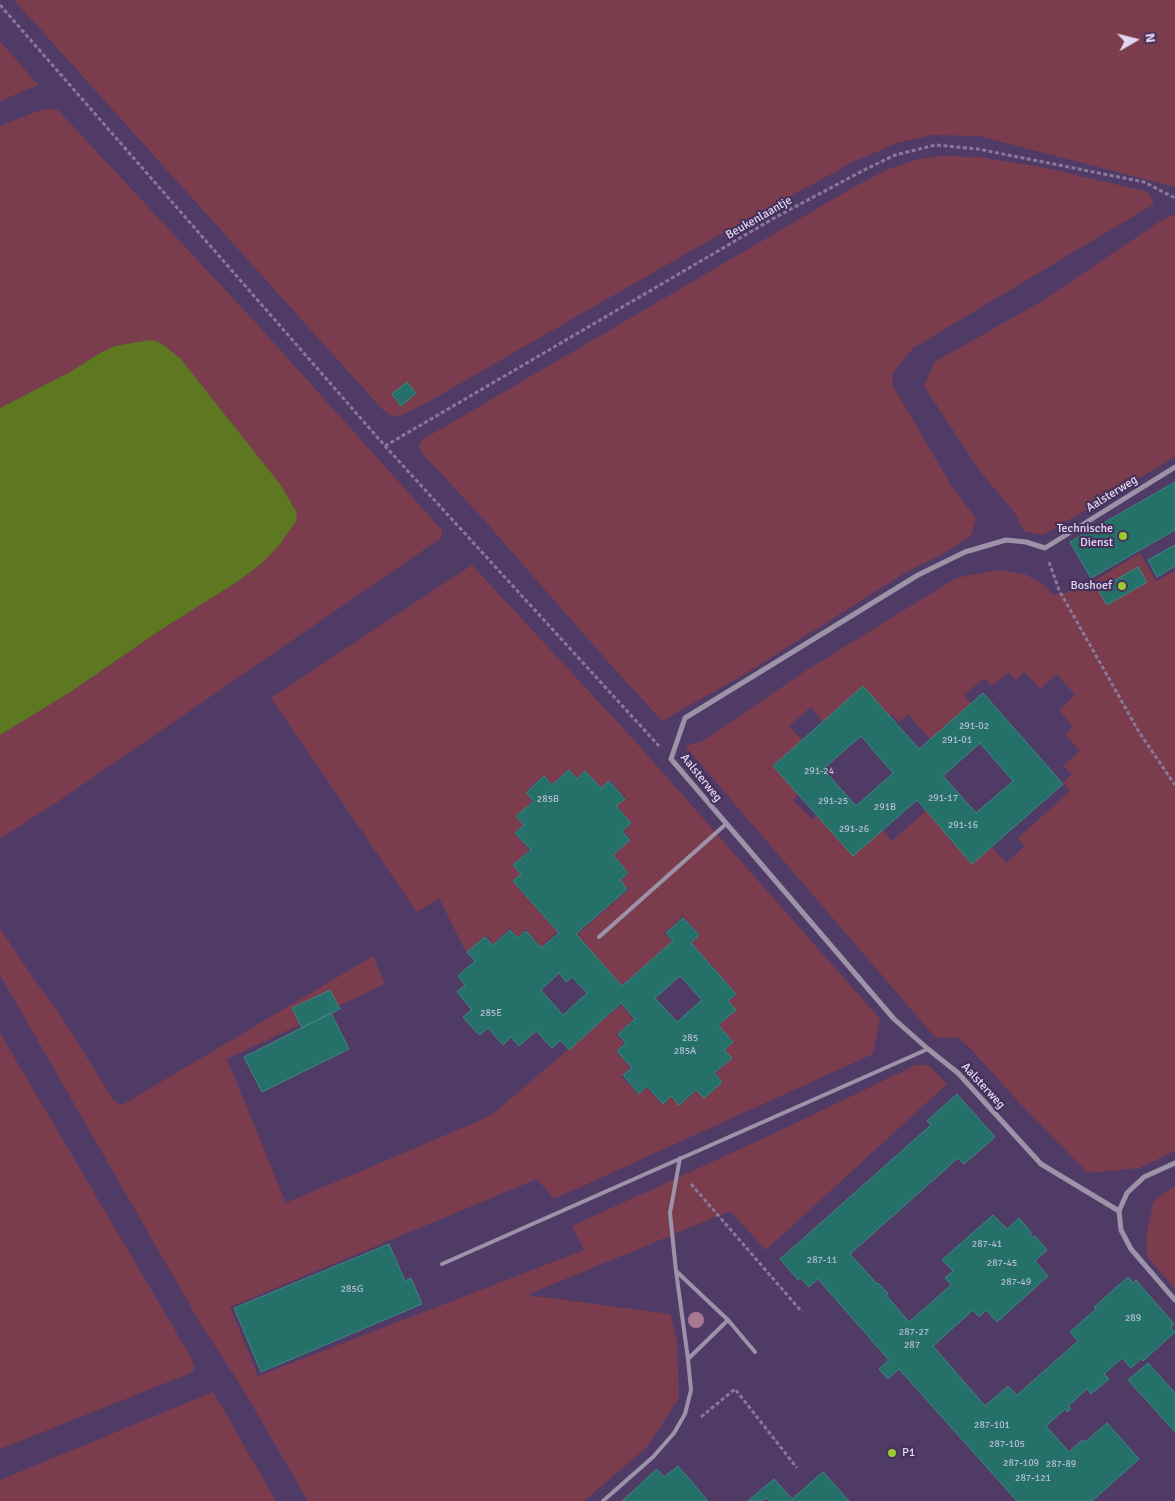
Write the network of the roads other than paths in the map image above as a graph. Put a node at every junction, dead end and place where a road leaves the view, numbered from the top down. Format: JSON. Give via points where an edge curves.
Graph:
{"nodes":[{"id":1,"x":1175,"y":466,"type":"edge"},
{"id":2,"x":726,"y":824,"type":"junction"},
{"id":3,"x":598,"y":937,"type":"dead end"},
{"id":4,"x":928,"y":1049,"type":"junction"},
{"id":5,"x":680,"y":1158,"type":"junction"},
{"id":6,"x":1175,"y":1163,"type":"edge"},
{"id":7,"x":1119,"y":1211,"type":"junction"},
{"id":8,"x":442,"y":1264,"type":"dead end"},
{"id":9,"x":676,"y":1271,"type":"junction"},
{"id":10,"x":1175,"y":1300,"type":"edge"},
{"id":11,"x":728,"y":1320,"type":"junction"},
{"id":12,"x":755,"y":1352,"type":"dead end"},
{"id":13,"x":688,"y":1359,"type":"junction"},
{"id":14,"x":604,"y":1501,"type":"edge"}],
"edges":[{"from":1,"to":2,"type":"street","name":"Aalsterweg","via":[[1045,548],[1006,540],[965,552],[918,575],[685,718],[671,759]]},
{"from":2,"to":3,"type":"lane"},
{"from":2,"to":4,"type":"street","name":"Aalsterweg","via":[[894,1019]]},
{"from":4,"to":5,"type":"lane"},
{"from":4,"to":7,"type":"street","name":"Aalsterweg","via":[[958,1073],[1041,1164]]},
{"from":5,"to":8,"type":"lane"},
{"from":5,"to":9,"type":"lane","via":[[670,1213]]},
{"from":6,"to":7,"type":"street","via":[[1144,1177],[1127,1192]]},
{"from":7,"to":10,"type":"street","via":[[1121,1230],[1131,1249]]},
{"from":9,"to":11,"type":"lane"},
{"from":9,"to":13,"type":"lane"},
{"from":11,"to":12,"type":"lane"},
{"from":11,"to":13,"type":"lane"},
{"from":13,"to":14,"type":"lane","via":[[691,1390],[685,1414],[674,1433]]}]}
